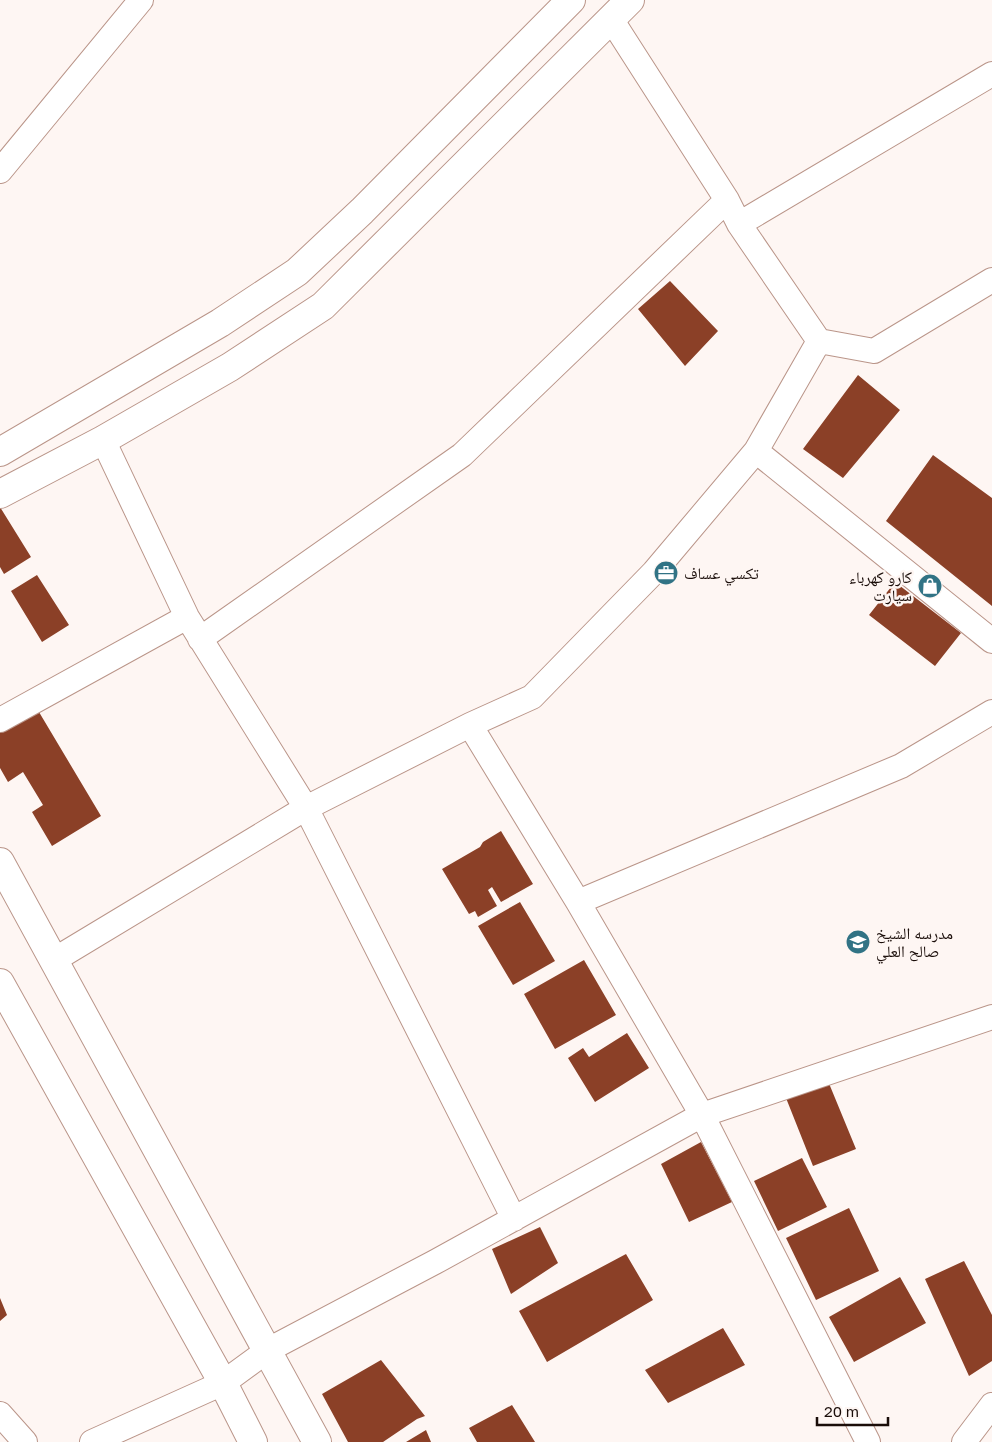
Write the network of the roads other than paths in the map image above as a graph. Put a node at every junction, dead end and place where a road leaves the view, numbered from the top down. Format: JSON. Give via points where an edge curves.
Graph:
{"nodes":[{"id":1,"x":141,"y":0,"type":"edge"},
{"id":2,"x":571,"y":0,"type":"edge"},
{"id":3,"x":630,"y":0,"type":"edge"},
{"id":4,"x":611,"y":19,"type":"junction"},
{"id":5,"x":992,"y":74,"type":"edge"},
{"id":6,"x":0,"y":171,"type":"edge"},
{"id":7,"x":728,"y":200,"type":"junction"},
{"id":8,"x":739,"y":224,"type":"junction"},
{"id":9,"x":992,"y":280,"type":"edge"},
{"id":10,"x":819,"y":341,"type":"junction"},
{"id":11,"x":103,"y":440,"type":"junction"},
{"id":12,"x":756,"y":451,"type":"junction"},
{"id":13,"x":0,"y":452,"type":"edge"},
{"id":14,"x":0,"y":494,"type":"edge"},
{"id":15,"x":187,"y":617,"type":"junction"},
{"id":16,"x":200,"y":639,"type":"junction"},
{"id":17,"x":992,"y":641,"type":"edge"},
{"id":18,"x":992,"y":712,"type":"edge"},
{"id":19,"x":0,"y":720,"type":"edge"},
{"id":20,"x":470,"y":725,"type":"junction"},
{"id":21,"x":306,"y":808,"type":"junction"},
{"id":22,"x":0,"y":862,"type":"edge"},
{"id":23,"x":578,"y":902,"type":"junction"},
{"id":24,"x":54,"y":960,"type":"junction"},
{"id":25,"x":1,"y":989,"type":"edge"},
{"id":26,"x":992,"y":1017,"type":"edge"},
{"id":27,"x":702,"y":1115,"type":"junction"},
{"id":28,"x":514,"y":1219,"type":"junction"},
{"id":29,"x":268,"y":1350,"type":"junction"},
{"id":30,"x":223,"y":1383,"type":"junction"},
{"id":31,"x":992,"y":1405,"type":"edge"},
{"id":32,"x":0,"y":1414,"type":"edge"},
{"id":33,"x":25,"y":1442,"type":"edge"},
{"id":34,"x":92,"y":1442,"type":"edge"},
{"id":35,"x":253,"y":1442,"type":"edge"},
{"id":36,"x":318,"y":1442,"type":"edge"},
{"id":37,"x":868,"y":1442,"type":"edge"},
{"id":38,"x":964,"y":1442,"type":"edge"}],
"edges":[{"from":1,"to":6,"type":"street"},
{"from":2,"to":13,"type":"main road","via":[[362,211],[297,272],[220,323]]},
{"from":3,"to":4,"type":"main road"},
{"from":4,"to":7,"type":"street"},
{"from":4,"to":11,"type":"main road","via":[[323,306],[230,367]]},
{"from":5,"to":8,"type":"street"},
{"from":7,"to":8,"type":"street"},
{"from":7,"to":16,"type":"street","via":[[462,455]]},
{"from":8,"to":10,"type":"street"},
{"from":9,"to":10,"type":"street","via":[[874,351]]},
{"from":10,"to":12,"type":"street"},
{"from":11,"to":14,"type":"main road"},
{"from":11,"to":15,"type":"street"},
{"from":12,"to":17,"type":"street"},
{"from":12,"to":20,"type":"street","via":[[654,572],[532,697]]},
{"from":15,"to":16,"type":"street"},
{"from":15,"to":19,"type":"street"},
{"from":16,"to":21,"type":"street"},
{"from":18,"to":23,"type":"street","via":[[901,766]]},
{"from":20,"to":21,"type":"street"},
{"from":20,"to":23,"type":"street"},
{"from":21,"to":24,"type":"street"},
{"from":21,"to":28,"type":"street"},
{"from":22,"to":24,"type":"main road"},
{"from":23,"to":27,"type":"street"},
{"from":24,"to":29,"type":"main road"},
{"from":25,"to":30,"type":"main road"},
{"from":26,"to":27,"type":"street"},
{"from":27,"to":28,"type":"street"},
{"from":27,"to":37,"type":"street"},
{"from":28,"to":29,"type":"street"},
{"from":29,"to":30,"type":"street"},
{"from":29,"to":36,"type":"main road"},
{"from":30,"to":34,"type":"street"},
{"from":30,"to":35,"type":"main road"},
{"from":31,"to":38,"type":"street"},
{"from":32,"to":33,"type":"street"}]}
